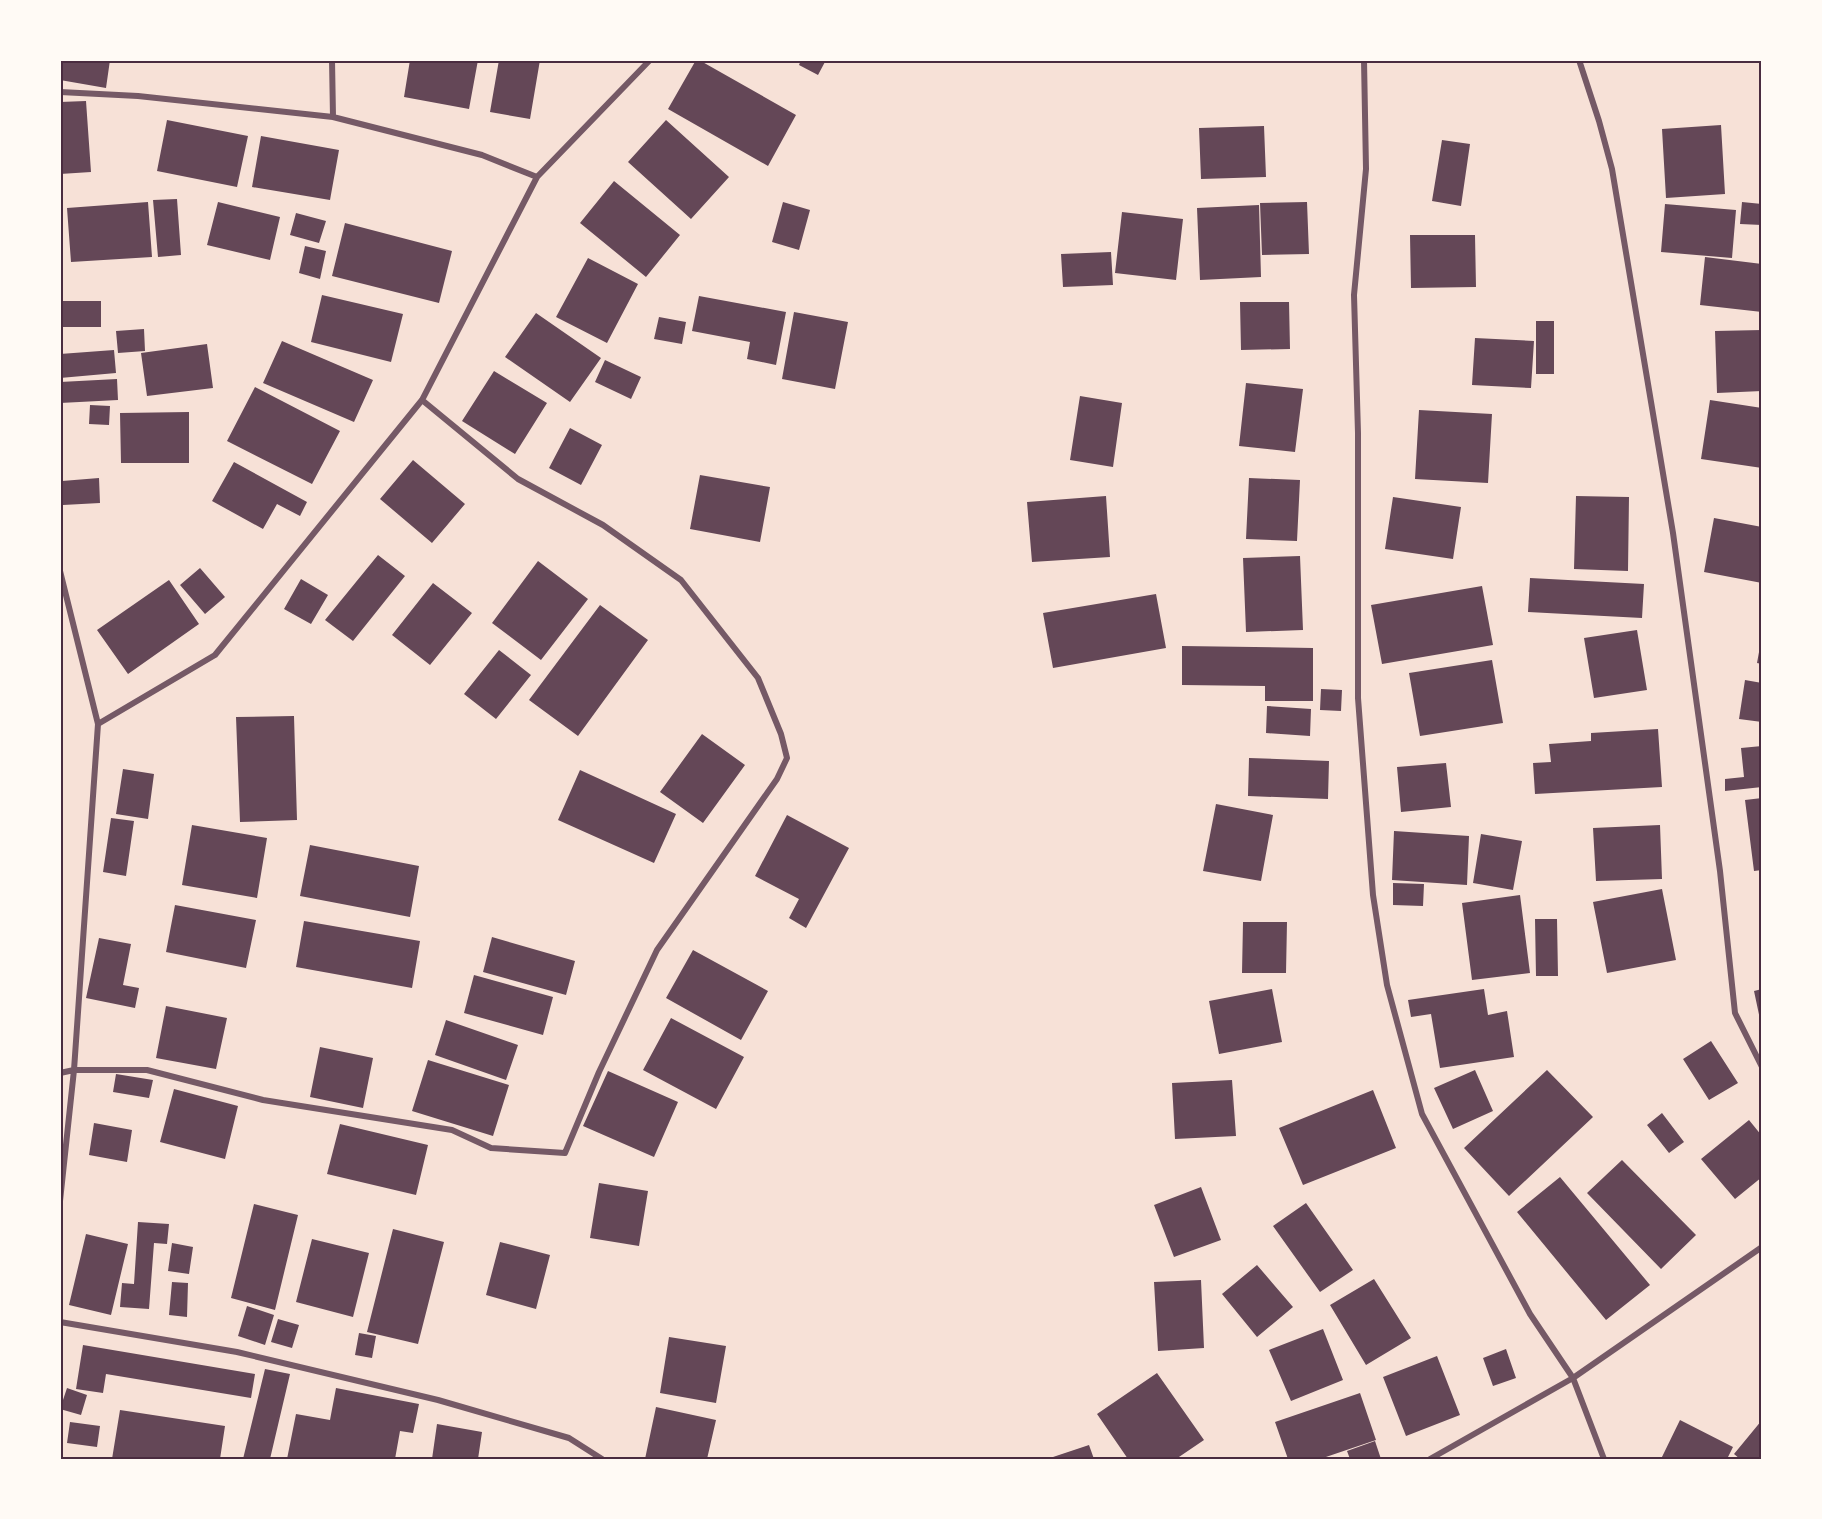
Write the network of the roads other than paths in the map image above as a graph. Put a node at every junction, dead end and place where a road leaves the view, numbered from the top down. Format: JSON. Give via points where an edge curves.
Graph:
{"nodes":[{"id":1,"x":332,"y":60,"type":"edge"},
{"id":2,"x":650,"y":60,"type":"edge"},
{"id":3,"x":1364,"y":60,"type":"edge"},
{"id":4,"x":1579,"y":60,"type":"edge"},
{"id":5,"x":60,"y":92,"type":"edge"},
{"id":6,"x":333,"y":117,"type":"junction"},
{"id":7,"x":537,"y":177,"type":"junction"},
{"id":8,"x":422,"y":400,"type":"junction"},
{"id":9,"x":60,"y":571,"type":"edge"},
{"id":10,"x":99,"y":724,"type":"junction"},
{"id":11,"x":1762,"y":1067,"type":"edge"},
{"id":12,"x":74,"y":1070,"type":"junction"},
{"id":13,"x":60,"y":1072,"type":"edge"},
{"id":14,"x":60,"y":1200,"type":"edge"},
{"id":15,"x":1762,"y":1247,"type":"edge"},
{"id":16,"x":60,"y":1322,"type":"edge"},
{"id":17,"x":1573,"y":1378,"type":"junction"},
{"id":18,"x":602,"y":1459,"type":"edge"},
{"id":19,"x":1430,"y":1459,"type":"edge"},
{"id":20,"x":1604,"y":1459,"type":"edge"}],
"edges":[{"from":1,"to":6,"type":"street"},
{"from":2,"to":7,"type":"street"},
{"from":3,"to":17,"type":"street","via":[[1366,169],[1354,295],[1358,698],[1373,895],[1387,985],[1422,1114],[1530,1314]]},
{"from":4,"to":11,"type":"street","via":[[1612,169],[1673,533],[1735,1013]]},
{"from":5,"to":6,"type":"street","via":[[138,96]]},
{"from":6,"to":7,"type":"street","via":[[482,155]]},
{"from":7,"to":8,"type":"street"},
{"from":8,"to":10,"type":"street","via":[[215,655]]},
{"from":8,"to":12,"type":"street","via":[[518,479],[603,525],[681,580],[758,678],[787,758],[777,779],[657,950],[564,1153],[491,1148],[452,1130],[263,1100],[147,1070]]},
{"from":9,"to":10,"type":"street"},
{"from":10,"to":12,"type":"street"},
{"from":12,"to":13,"type":"street"},
{"from":12,"to":14,"type":"street"},
{"from":15,"to":17,"type":"street"},
{"from":16,"to":18,"type":"street","via":[[237,1352],[438,1400],[569,1438]]},
{"from":17,"to":19,"type":"street"},
{"from":17,"to":20,"type":"street"}]}
